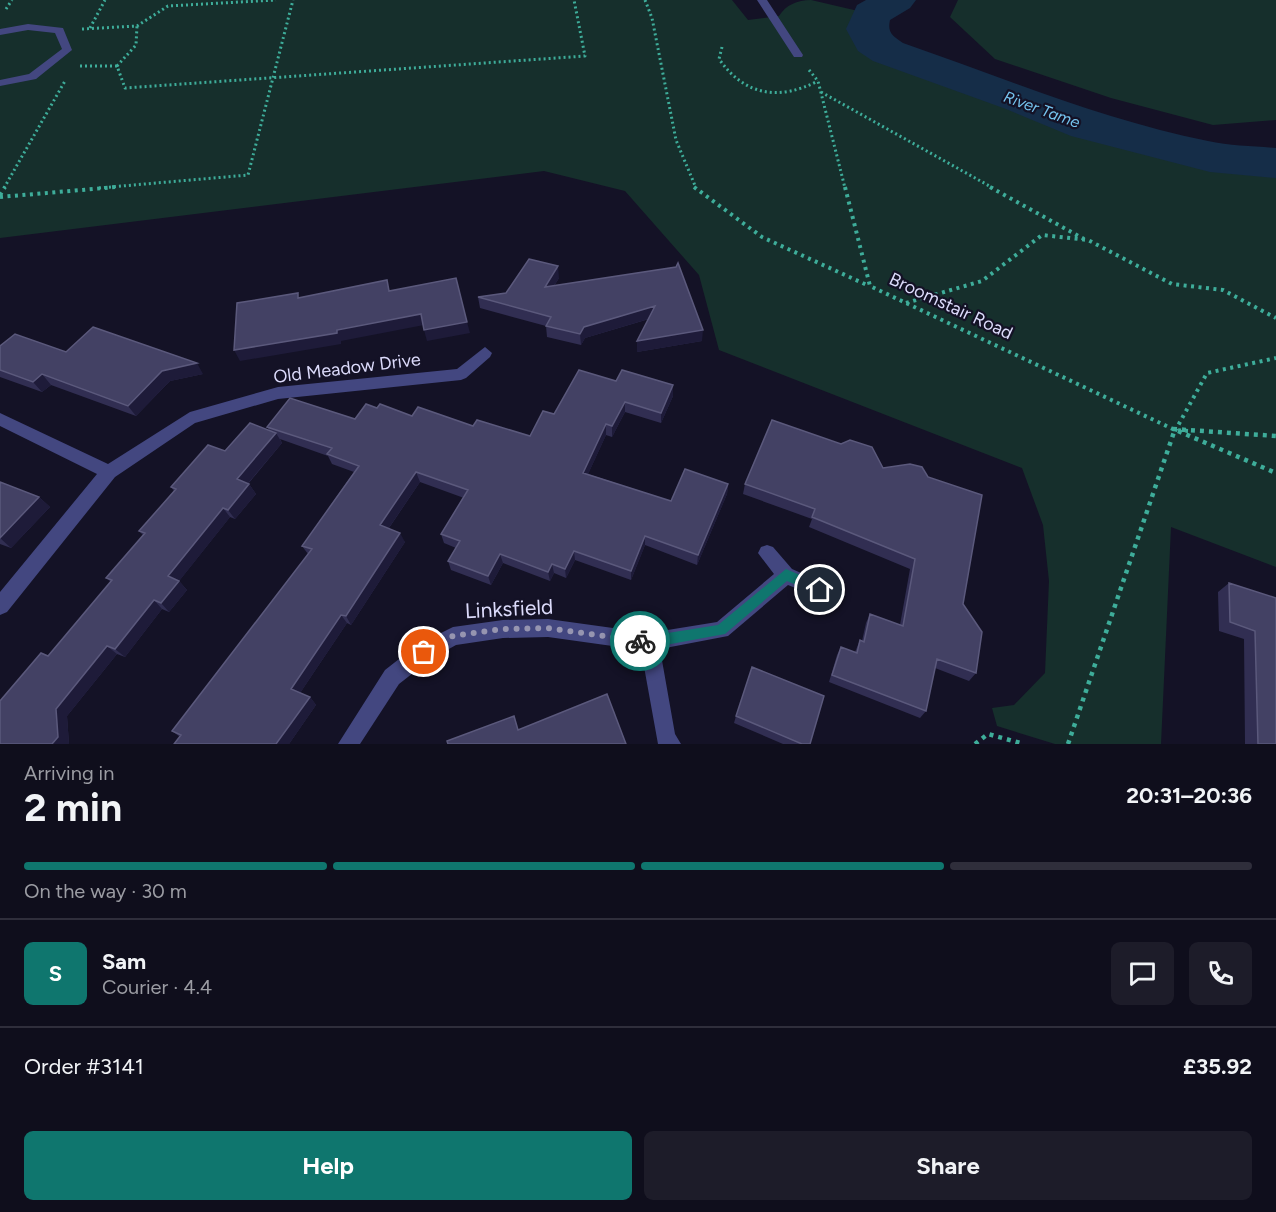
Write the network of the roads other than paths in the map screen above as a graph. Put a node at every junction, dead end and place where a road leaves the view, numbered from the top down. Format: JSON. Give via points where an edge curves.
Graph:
{"nodes":[{"id":1,"x":762,"y":0,"type":"edge"},
{"id":2,"x":0,"y":32,"type":"edge"},
{"id":3,"x":798,"y":55,"type":"road end"},
{"id":4,"x":0,"y":83,"type":"edge"},
{"id":5,"x":484,"y":353,"type":"dead end"},
{"id":6,"x":0,"y":419,"type":"edge"},
{"id":7,"x":109,"y":472,"type":"junction"},
{"id":8,"x":767,"y":553,"type":"dead end"},
{"id":9,"x":786,"y":575,"type":"junction"},
{"id":10,"x":820,"y":590,"type":"dead end"},
{"id":11,"x":0,"y":606,"type":"edge"},
{"id":12,"x":649,"y":642,"type":"junction"},
{"id":13,"x":348,"y":744,"type":"edge"},
{"id":14,"x":671,"y":744,"type":"edge"}],
"edges":[{"from":1,"to":3,"type":"street"},
{"from":2,"to":4,"type":"street","via":[[28,27],[59,30],[67,50],[33,77]]},
{"from":5,"to":7,"type":"street","name":"Old Meadow Drive","via":[[461,374],[278,393],[189,418]]},
{"from":6,"to":7,"type":"street"},
{"from":7,"to":11,"type":"street","name":"Old Meadow Drive"},
{"from":8,"to":9,"type":"street"},
{"from":9,"to":10,"type":"street"},
{"from":9,"to":12,"type":"street","name":"Linksfield","via":[[721,630]]},
{"from":12,"to":13,"type":"street","name":"Linksfield","via":[[548,628],[453,636],[392,677]]},
{"from":12,"to":14,"type":"street","via":[[666,739]]}]}
